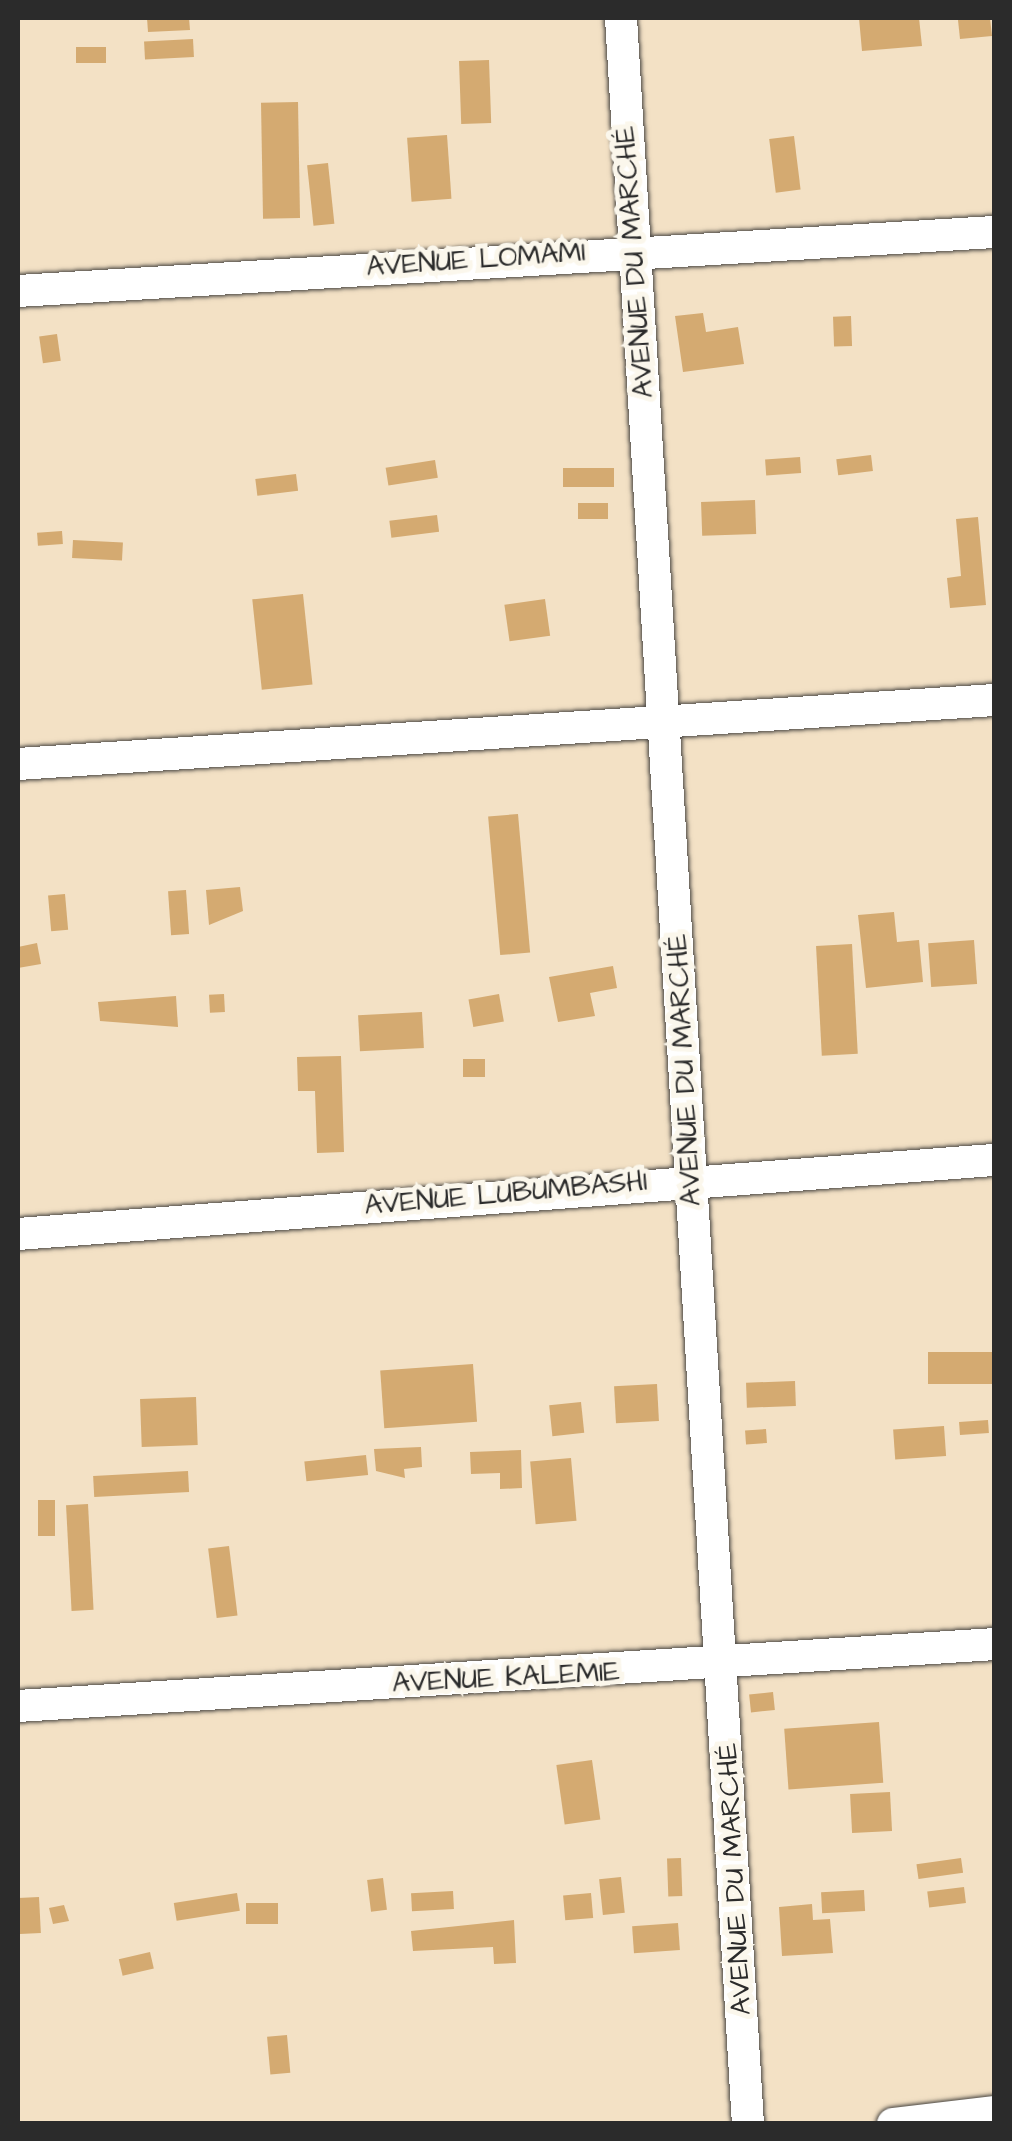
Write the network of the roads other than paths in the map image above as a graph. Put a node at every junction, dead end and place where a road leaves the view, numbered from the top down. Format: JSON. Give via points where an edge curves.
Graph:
{"nodes":[{"id":1,"x":621,"y":18,"type":"edge"},
{"id":2,"x":994,"y":232,"type":"edge"},
{"id":3,"x":632,"y":249,"type":"junction"},
{"id":4,"x":18,"y":291,"type":"edge"},
{"id":5,"x":994,"y":700,"type":"edge"},
{"id":6,"x":666,"y":719,"type":"junction"},
{"id":7,"x":18,"y":764,"type":"edge"},
{"id":8,"x":994,"y":1160,"type":"edge"},
{"id":9,"x":691,"y":1178,"type":"junction"},
{"id":10,"x":18,"y":1234,"type":"edge"},
{"id":11,"x":994,"y":1644,"type":"edge"},
{"id":12,"x":724,"y":1666,"type":"junction"},
{"id":13,"x":18,"y":1706,"type":"edge"},
{"id":14,"x":994,"y":2112,"type":"edge"},
{"id":15,"x":748,"y":2124,"type":"edge"},
{"id":16,"x":893,"y":2124,"type":"edge"}],
"edges":[{"from":1,"to":3,"type":"street","name":"AVENUE DU MARCHÉ"},
{"from":2,"to":3,"type":"street","name":"AVENUE LOMAMI"},
{"from":3,"to":4,"type":"street","name":"AVENUE LOMAMI"},
{"from":3,"to":6,"type":"street","name":"AVENUE DU MARCHÉ"},
{"from":5,"to":6,"type":"street"},
{"from":6,"to":7,"type":"street"},
{"from":6,"to":9,"type":"street","name":"AVENUE DU MARCHÉ"},
{"from":8,"to":9,"type":"street","name":"AVENUE LUBUMBASHI"},
{"from":9,"to":10,"type":"street","name":"AVENUE LUBUMBASHI"},
{"from":9,"to":12,"type":"street","name":"AVENUE DU MARCHÉ"},
{"from":11,"to":12,"type":"street","name":"AVENUE KALEMIE"},
{"from":12,"to":13,"type":"street","name":"AVENUE KALEMIE"},
{"from":12,"to":15,"type":"street","name":"AVENUE DU MARCHÉ"},
{"from":14,"to":16,"type":"street"}]}
